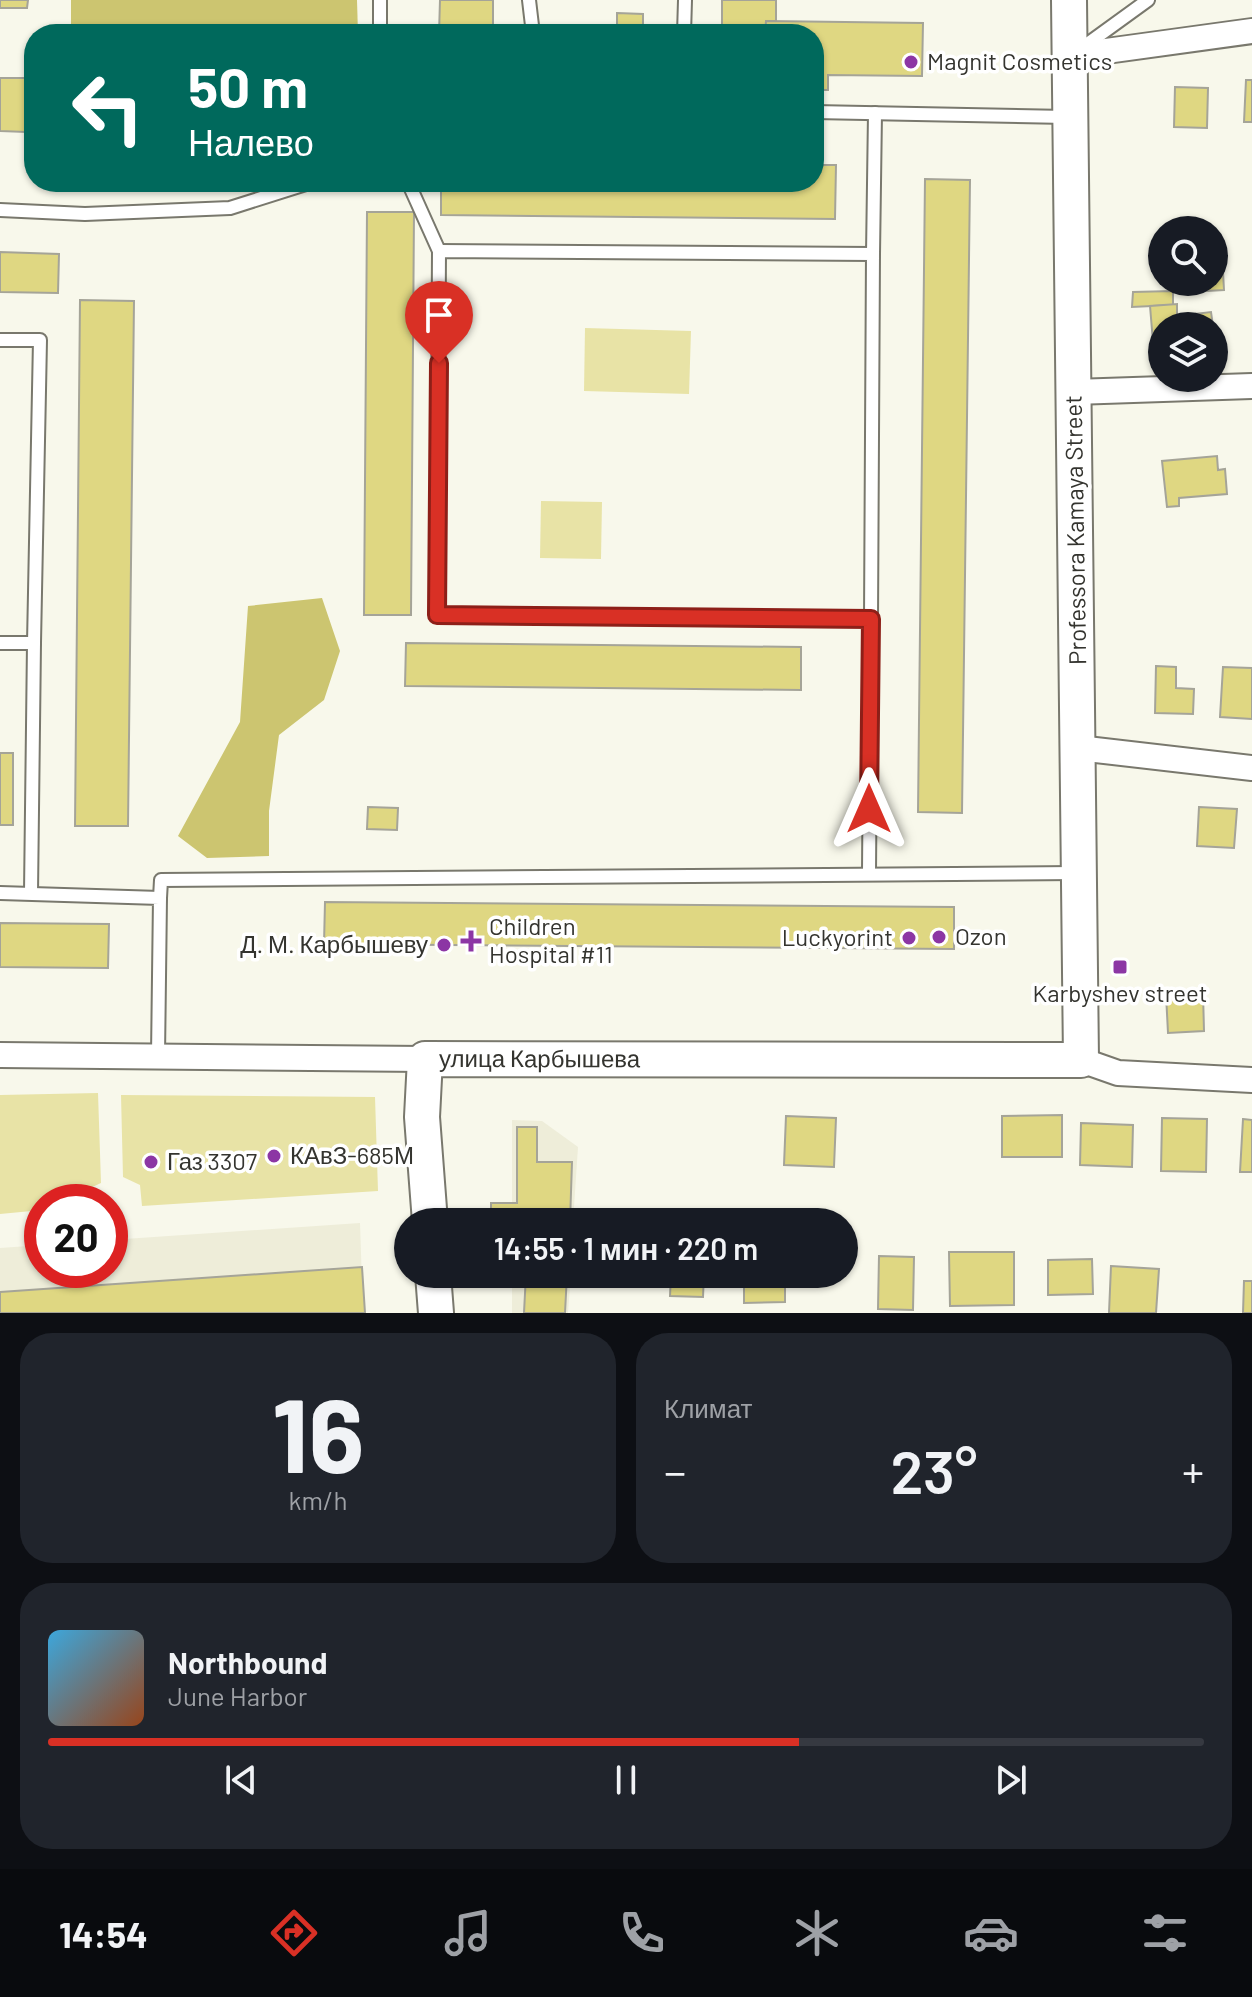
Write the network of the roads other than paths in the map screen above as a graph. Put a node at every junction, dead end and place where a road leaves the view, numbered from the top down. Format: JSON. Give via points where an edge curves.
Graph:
{"nodes":[{"id":1,"x":380,"y":0,"type":"edge"},
{"id":2,"x":529,"y":0,"type":"edge"},
{"id":3,"x":685,"y":0,"type":"edge"},
{"id":4,"x":1069,"y":0,"type":"edge"},
{"id":5,"x":1148,"y":0,"type":"edge"},
{"id":6,"x":380,"y":24,"type":"edge"},
{"id":7,"x":532,"y":24,"type":"edge"},
{"id":8,"x":684,"y":24,"type":"edge"},
{"id":9,"x":1252,"y":31,"type":"edge"},
{"id":10,"x":1070,"y":56,"type":"junction"},
{"id":11,"x":824,"y":112,"type":"edge"},
{"id":12,"x":875,"y":113,"type":"junction"},
{"id":13,"x":1071,"y":117,"type":"junction"},
{"id":14,"x":280,"y":192,"type":"edge"},
{"id":15,"x":412,"y":192,"type":"edge"},
{"id":16,"x":0,"y":210,"type":"edge"},
{"id":17,"x":439,"y":251,"type":"junction"},
{"id":18,"x":873,"y":254,"type":"junction"},
{"id":19,"x":0,"y":340,"type":"edge"},
{"id":20,"x":1252,"y":386,"type":"edge"},
{"id":21,"x":1074,"y":392,"type":"junction"},
{"id":22,"x":871,"y":619,"type":"junction"},
{"id":23,"x":0,"y":643,"type":"edge"},
{"id":24,"x":34,"y":643,"type":"junction"},
{"id":25,"x":1078,"y":748,"type":"junction"},
{"id":26,"x":1252,"y":768,"type":"edge"},
{"id":27,"x":869,"y":872,"type":"junction"},
{"id":28,"x":1080,"y":873,"type":"junction"},
{"id":29,"x":0,"y":893,"type":"edge"},
{"id":30,"x":31,"y":893,"type":"junction"},
{"id":31,"x":160,"y":898,"type":"junction"},
{"id":32,"x":0,"y":1055,"type":"edge"},
{"id":33,"x":158,"y":1056,"type":"junction"},
{"id":34,"x":425,"y":1059,"type":"junction"},
{"id":35,"x":1081,"y":1060,"type":"junction"},
{"id":36,"x":1252,"y":1080,"type":"edge"},
{"id":37,"x":429,"y":1208,"type":"edge"},
{"id":38,"x":434,"y":1288,"type":"edge"},
{"id":39,"x":436,"y":1313,"type":"edge"}],
"edges":[{"from":1,"to":6,"type":"lane"},
{"from":2,"to":7,"type":"lane"},
{"from":3,"to":8,"type":"lane"},
{"from":4,"to":10,"type":"street","name":"Professora Kamaya Street"},
{"from":5,"to":10,"type":"lane"},
{"from":9,"to":10,"type":"street"},
{"from":10,"to":13,"type":"street","name":"Professora Kamaya Street"},
{"from":11,"to":12,"type":"lane"},
{"from":12,"to":13,"type":"lane"},
{"from":12,"to":18,"type":"lane"},
{"from":13,"to":21,"type":"street","name":"Professora Kamaya Street"},
{"from":14,"to":16,"type":"lane","via":[[230,208],[85,214]]},
{"from":15,"to":17,"type":"lane"},
{"from":17,"to":18,"type":"lane"},
{"from":17,"to":22,"type":"lane","via":[[437,615]]},
{"from":18,"to":22,"type":"lane"},
{"from":19,"to":24,"type":"lane","via":[[40,340]]},
{"from":20,"to":21,"type":"street"},
{"from":21,"to":25,"type":"street","name":"Professora Kamaya Street"},
{"from":22,"to":27,"type":"lane"},
{"from":23,"to":24,"type":"lane"},
{"from":24,"to":30,"type":"lane"},
{"from":25,"to":26,"type":"street"},
{"from":25,"to":28,"type":"street","name":"Professora Kamaya Street"},
{"from":27,"to":28,"type":"lane"},
{"from":27,"to":31,"type":"lane","via":[[161,880]]},
{"from":28,"to":35,"type":"street","name":"Professora Kamaya Street"},
{"from":29,"to":30,"type":"lane"},
{"from":30,"to":31,"type":"lane"},
{"from":31,"to":33,"type":"lane"},
{"from":32,"to":33,"type":"street","name":"улица Карбышева"},
{"from":33,"to":34,"type":"street","name":"улица Карбышева"},
{"from":34,"to":35,"type":"street","name":"улица Карбышева"},
{"from":34,"to":37,"type":"street","via":[[422,1117]]},
{"from":35,"to":36,"type":"street","via":[[1118,1073]]},
{"from":38,"to":39,"type":"street"}]}
